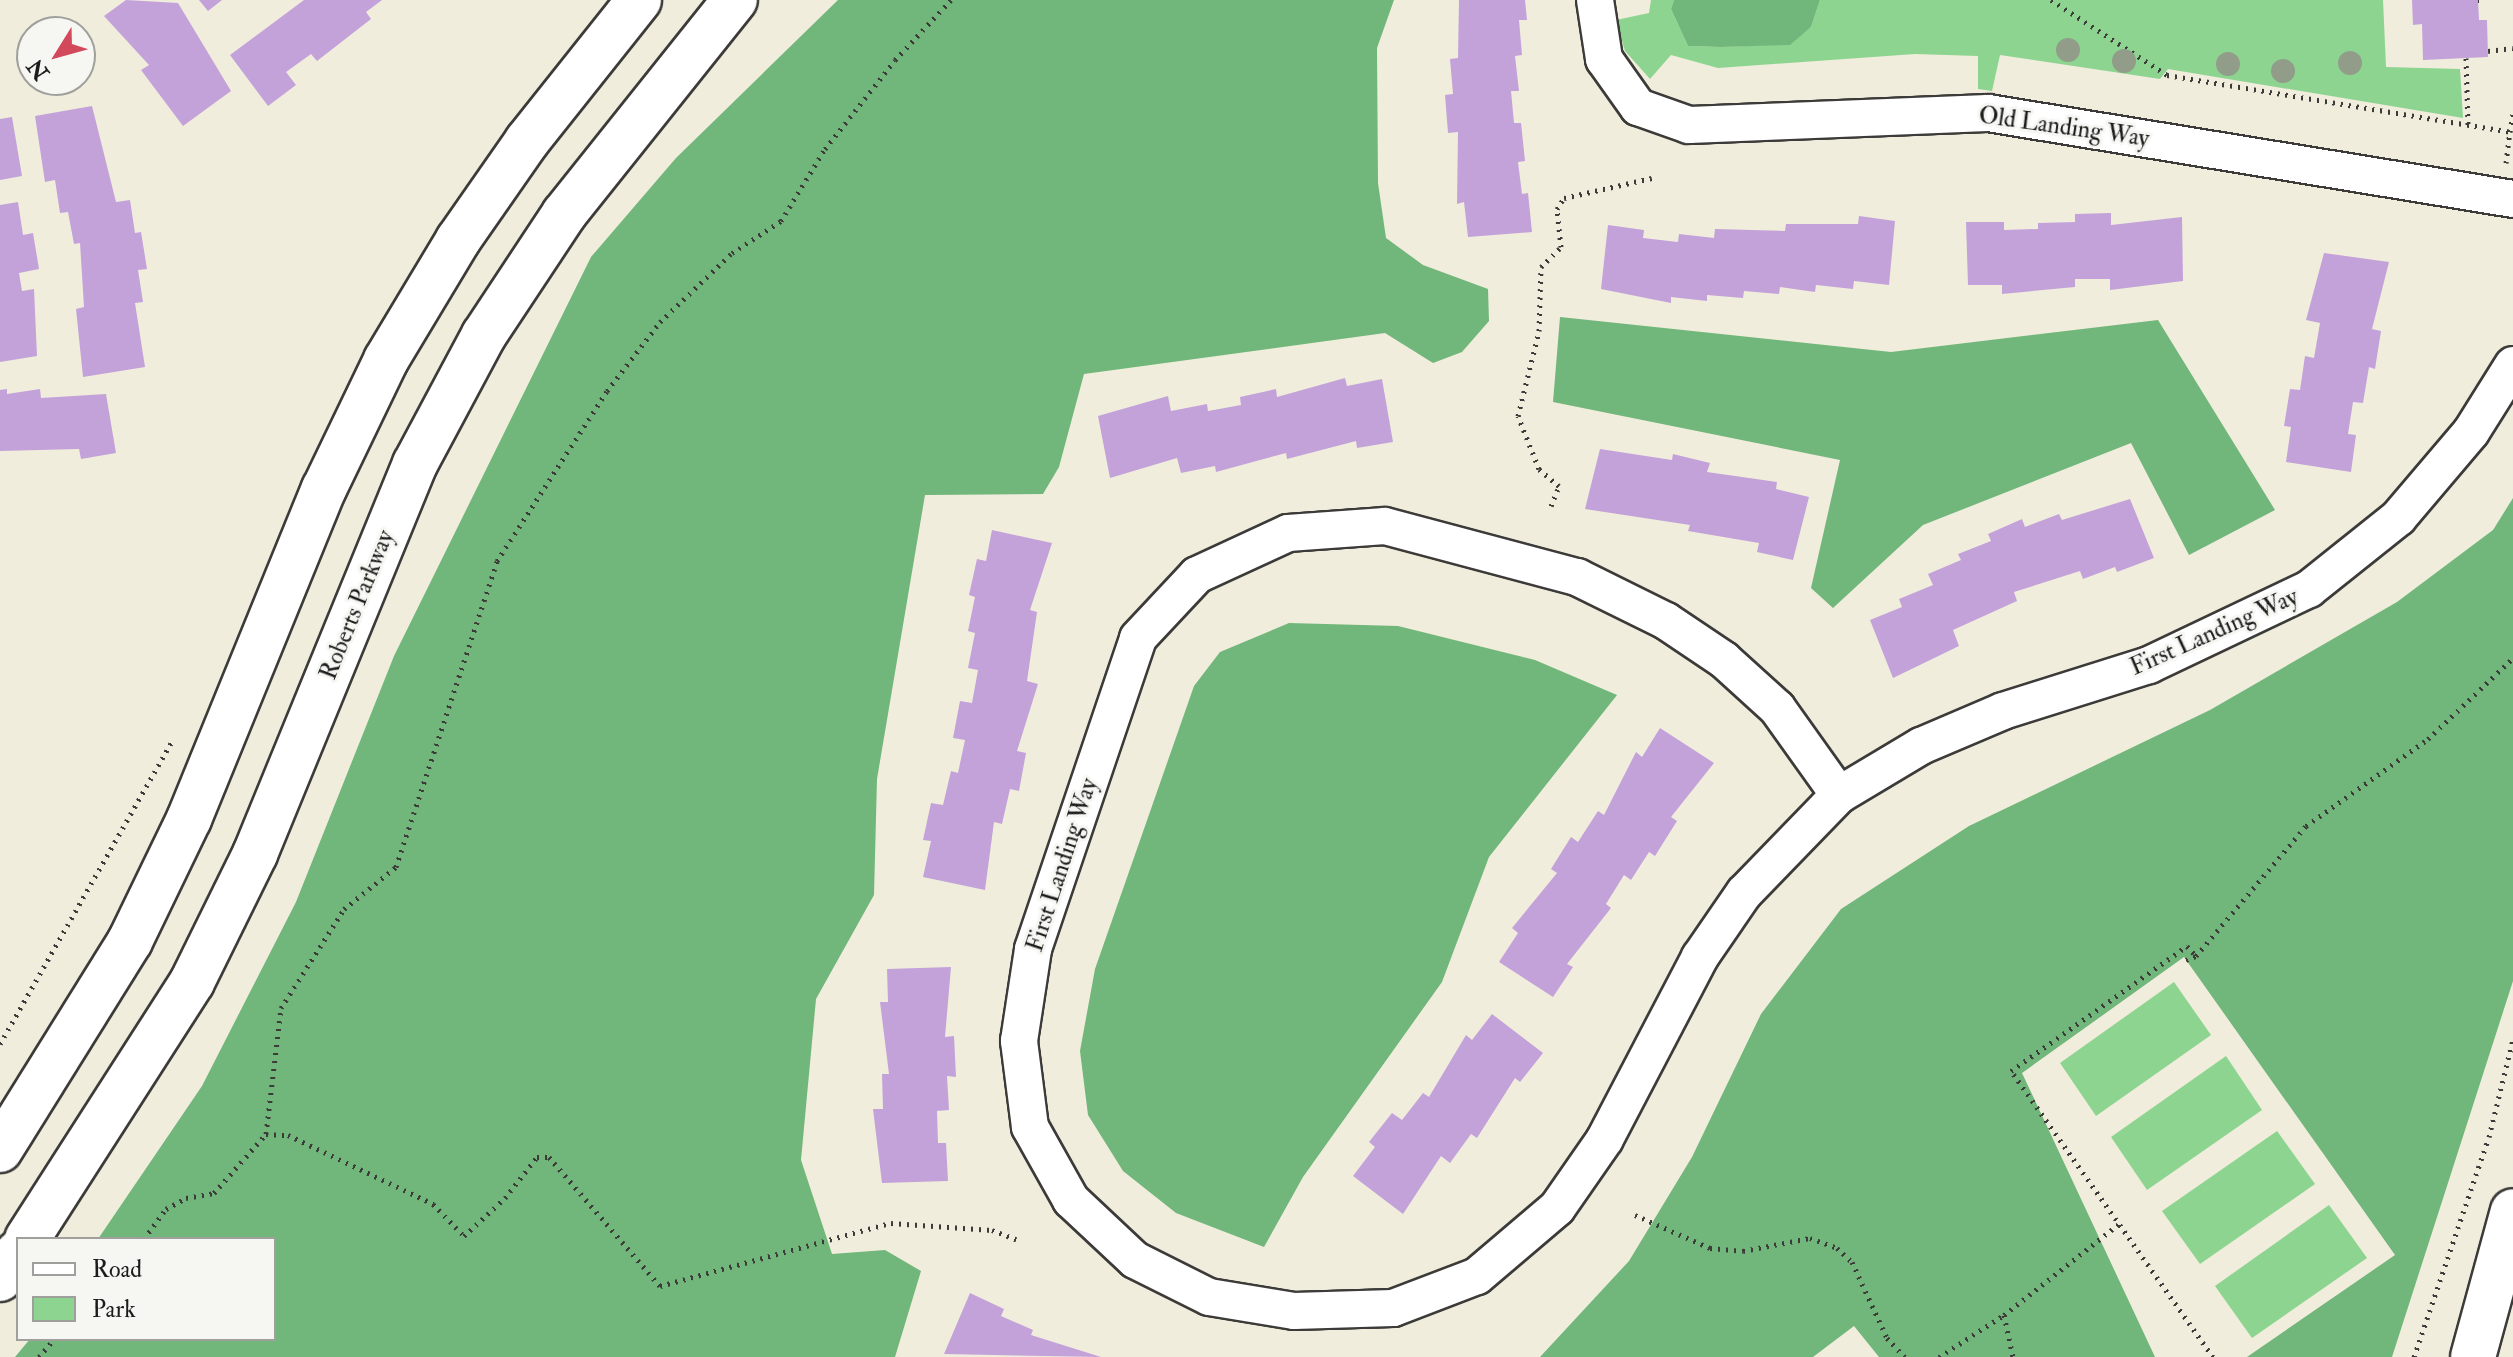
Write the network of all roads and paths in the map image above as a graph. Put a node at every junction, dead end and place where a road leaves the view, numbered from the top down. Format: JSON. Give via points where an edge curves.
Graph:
{"nodes":[{"id":1,"x":639,"y":0,"type":"edge"},
{"id":2,"x":735,"y":0,"type":"edge"},
{"id":3,"x":951,"y":0,"type":"edge"},
{"id":4,"x":1595,"y":0,"type":"edge"},
{"id":5,"x":2051,"y":0,"type":"edge"},
{"id":6,"x":2513,"y":48,"type":"edge"},
{"id":7,"x":2488,"y":51,"type":"dead end"},
{"id":8,"x":2466,"y":58,"type":"dead end"},
{"id":9,"x":2513,"y":114,"type":"edge"},
{"id":10,"x":2468,"y":126,"type":"junction"},
{"id":11,"x":1652,"y":178,"type":"dead end"},
{"id":12,"x":2513,"y":199,"type":"edge"},
{"id":13,"x":2513,"y":365,"type":"edge"},
{"id":14,"x":1551,"y":506,"type":"dead end"},
{"id":15,"x":2513,"y":658,"type":"edge"},
{"id":16,"x":1839,"y":795,"type":"junction"},
{"id":17,"x":2196,"y":956,"type":"junction"},
{"id":18,"x":2186,"y":960,"type":"dead end"},
{"id":19,"x":2513,"y":1039,"type":"edge"},
{"id":20,"x":266,"y":1134,"type":"junction"},
{"id":21,"x":0,"y":1150,"type":"edge"},
{"id":22,"x":2513,"y":1211,"type":"edge"},
{"id":23,"x":1635,"y":1215,"type":"dead end"},
{"id":24,"x":2119,"y":1224,"type":"junction"},
{"id":25,"x":28,"y":1237,"type":"edge"},
{"id":26,"x":145,"y":1237,"type":"edge"},
{"id":27,"x":1016,"y":1239,"type":"dead end"},
{"id":28,"x":16,"y":1255,"type":"edge"},
{"id":29,"x":0,"y":1279,"type":"edge"},
{"id":30,"x":2004,"y":1315,"type":"junction"},
{"id":31,"x":52,"y":1341,"type":"edge"},
{"id":32,"x":39,"y":1357,"type":"edge"},
{"id":33,"x":1905,"y":1357,"type":"edge"},
{"id":34,"x":1939,"y":1357,"type":"edge"},
{"id":35,"x":2013,"y":1357,"type":"edge"},
{"id":36,"x":2213,"y":1357,"type":"edge"},
{"id":37,"x":2414,"y":1357,"type":"edge"},
{"id":38,"x":2473,"y":1357,"type":"edge"}],
"edges":[{"from":1,"to":21,"type":"main road","via":[[519,153],[458,240],[386,360],[324,489],[189,819],[130,941]]},
{"from":2,"to":25,"type":"main road","name":"Roberts Parkway","via":[[564,214],[484,335],[415,464],[255,854],[199,968],[118,1104]]},
{"from":3,"to":20,"type":"path","via":[[895,60],[825,149],[781,221],[732,253],[660,322],[607,391],[497,561],[396,867],[344,909],[281,1008]]},
{"from":4,"to":12,"type":"street","name":"Old Landing Way","via":[[1604,59],[1638,107],[1689,125],[1988,113]]},
{"from":5,"to":10,"type":"path","via":[[2167,75]]},
{"from":6,"to":7,"type":"path"},
{"from":8,"to":10,"type":"path"},
{"from":9,"to":10,"type":"path","via":[[2510,132]]},
{"from":11,"to":14,"type":"path","via":[[1564,198],[1557,209],[1561,247],[1541,267],[1539,331],[1518,416],[1539,469],[1559,486]]},
{"from":13,"to":16,"type":"street","name":"First Landing Way","via":[[2471,432],[2398,518],[2309,589],[2149,665],[2003,711],[1921,746]]},
{"from":15,"to":17,"type":"path","via":[[2428,739],[2306,826]]},
{"from":16,"to":16,"type":"street","name":"First Landing Way","via":[[1744,893],[1700,957],[1605,1139],[1557,1208],[1477,1276],[1393,1308],[1294,1311],[1209,1297],[1135,1260],[1071,1200],[1030,1127],[1019,1041],[1033,949],[1138,638],[1197,575],[1288,533],[1385,526],[1577,577],[1666,621],[1724,660],[1777,708]]},
{"from":17,"to":18,"type":"path"},
{"from":17,"to":24,"type":"path","via":[[2187,946],[2011,1071]]},
{"from":19,"to":37,"type":"path","via":[[2489,1137]]},
{"from":20,"to":26,"type":"path","via":[[214,1193],[186,1198],[166,1209]]},
{"from":20,"to":27,"type":"path","via":[[288,1135],[433,1204],[464,1236],[505,1198],[537,1157],[549,1157],[660,1286],[891,1223],[992,1230]]},
{"from":22,"to":38,"type":"main road"},
{"from":23,"to":33,"type":"path","via":[[1710,1248],[1743,1251],[1810,1238],[1837,1248],[1852,1262],[1887,1338]]},
{"from":24,"to":30,"type":"path"},
{"from":24,"to":36,"type":"path"},
{"from":28,"to":29,"type":"main road"},
{"from":30,"to":34,"type":"path"},
{"from":30,"to":35,"type":"path"},
{"from":31,"to":32,"type":"path"}]}
